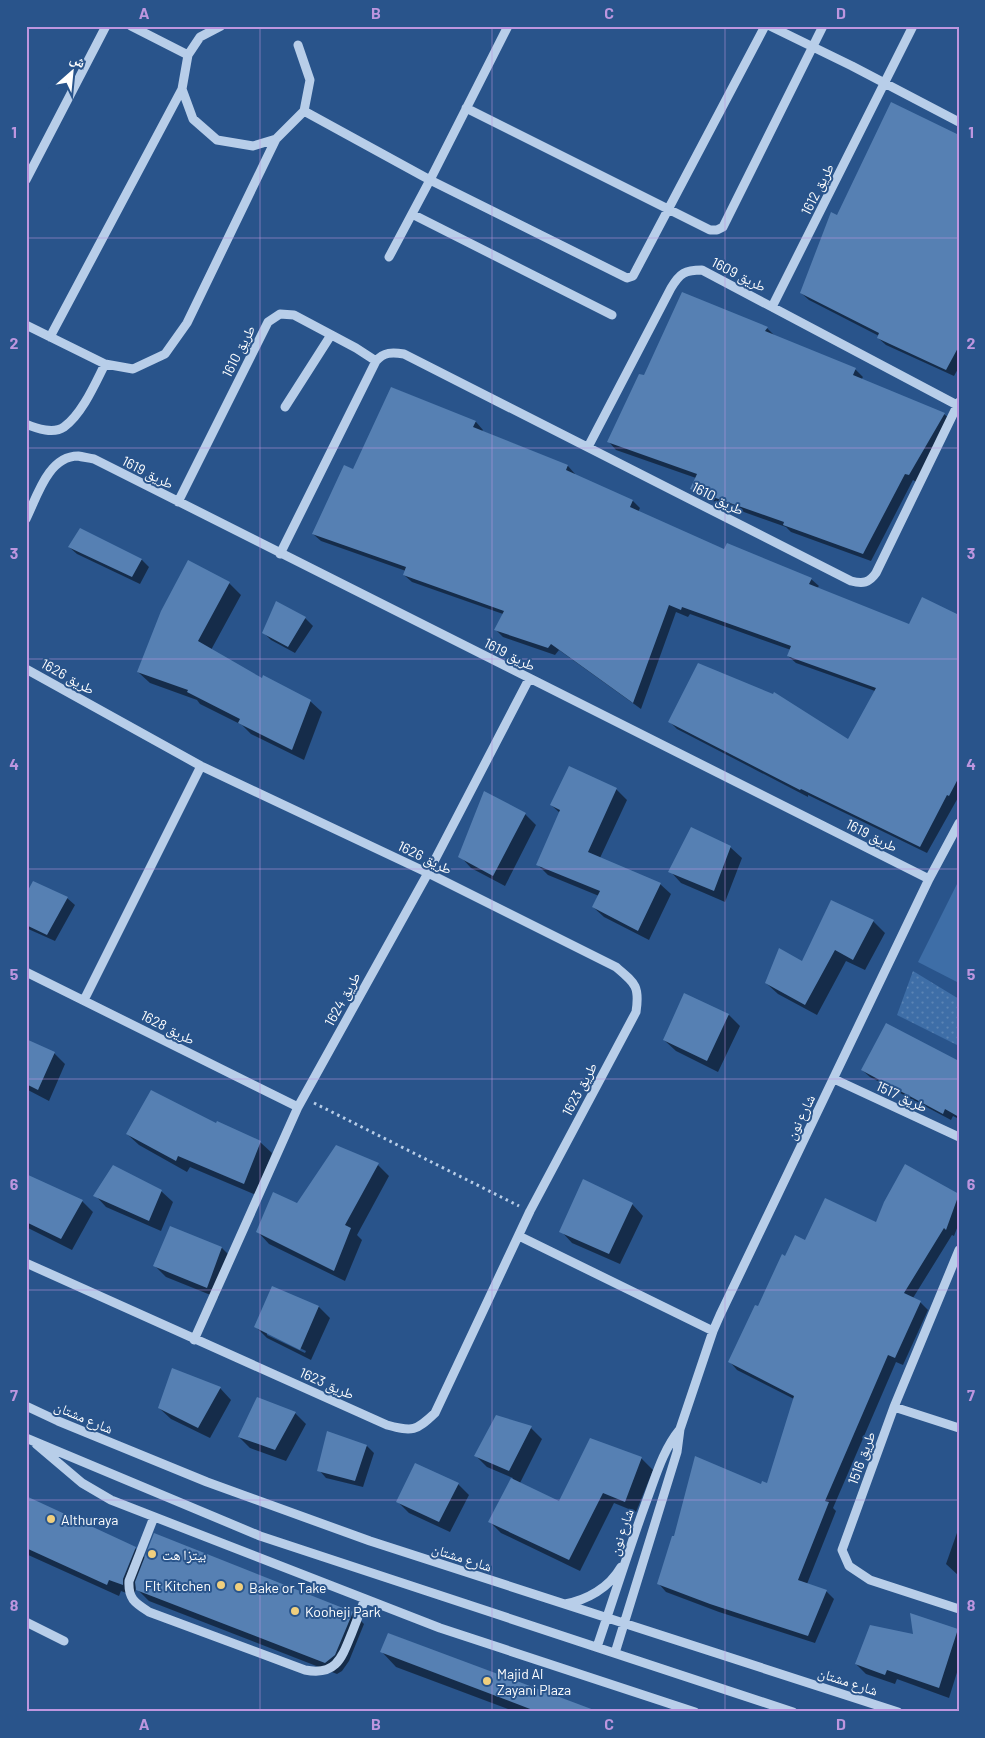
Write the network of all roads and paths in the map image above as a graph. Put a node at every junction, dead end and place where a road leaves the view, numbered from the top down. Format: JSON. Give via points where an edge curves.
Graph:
{"nodes":[{"id":1,"x":106,"y":26,"type":"edge"},
{"id":2,"x":131,"y":26,"type":"edge"},
{"id":3,"x":221,"y":26,"type":"edge"},
{"id":4,"x":508,"y":26,"type":"edge"},
{"id":5,"x":765,"y":26,"type":"edge"},
{"id":6,"x":770,"y":26,"type":"edge"},
{"id":7,"x":823,"y":26,"type":"edge"},
{"id":8,"x":913,"y":26,"type":"edge"},
{"id":9,"x":298,"y":45,"type":"dead end"},
{"id":10,"x":812,"y":46,"type":"junction"},
{"id":11,"x":188,"y":55,"type":"junction"},
{"id":12,"x":885,"y":84,"type":"junction"},
{"id":13,"x":182,"y":89,"type":"junction"},
{"id":14,"x":466,"y":108,"type":"junction"},
{"id":15,"x":304,"y":111,"type":"junction"},
{"id":16,"x":959,"y":122,"type":"edge"},
{"id":17,"x":276,"y":139,"type":"junction"},
{"id":18,"x":26,"y":180,"type":"edge"},
{"id":19,"x":430,"y":180,"type":"junction"},
{"id":20,"x":669,"y":209,"type":"junction"},
{"id":21,"x":412,"y":214,"type":"junction"},
{"id":22,"x":389,"y":257,"type":"dead end"},
{"id":23,"x":772,"y":307,"type":"junction"},
{"id":24,"x":612,"y":315,"type":"dead end"},
{"id":25,"x":26,"y":325,"type":"edge"},
{"id":26,"x":331,"y":335,"type":"junction"},
{"id":27,"x":50,"y":337,"type":"junction"},
{"id":28,"x":376,"y":361,"type":"junction"},
{"id":29,"x":105,"y":364,"type":"junction"},
{"id":30,"x":958,"y":403,"type":"edge"},
{"id":31,"x":285,"y":407,"type":"dead end"},
{"id":32,"x":26,"y":424,"type":"edge"},
{"id":33,"x":588,"y":447,"type":"junction"},
{"id":34,"x":178,"y":502,"type":"junction"},
{"id":35,"x":26,"y":519,"type":"edge"},
{"id":36,"x":280,"y":554,"type":"junction"},
{"id":37,"x":26,"y":668,"type":"edge"},
{"id":38,"x":529,"y":679,"type":"junction"},
{"id":39,"x":201,"y":766,"type":"junction"},
{"id":40,"x":959,"y":823,"type":"edge"},
{"id":41,"x":428,"y":873,"type":"junction"},
{"id":42,"x":929,"y":880,"type":"junction"},
{"id":43,"x":26,"y":972,"type":"edge"},
{"id":44,"x":632,"y":980,"type":"joint"},
{"id":45,"x":84,"y":1000,"type":"junction"},
{"id":46,"x":834,"y":1079,"type":"junction"},
{"id":47,"x":304,"y":1097,"type":"junction"},
{"id":48,"x":298,"y":1107,"type":"junction"},
{"id":49,"x":959,"y":1137,"type":"edge"},
{"id":50,"x":530,"y":1212,"type":"junction"},
{"id":51,"x":519,"y":1236,"type":"junction"},
{"id":52,"x":959,"y":1250,"type":"edge"},
{"id":53,"x":26,"y":1263,"type":"edge"},
{"id":54,"x":713,"y":1331,"type":"junction"},
{"id":55,"x":194,"y":1340,"type":"junction"},
{"id":56,"x":26,"y":1406,"type":"edge"},
{"id":57,"x":894,"y":1407,"type":"junction"},
{"id":58,"x":959,"y":1428,"type":"edge"},
{"id":59,"x":680,"y":1429,"type":"junction"},
{"id":60,"x":28,"y":1438,"type":"edge"},
{"id":61,"x":154,"y":1517,"type":"junction"},
{"id":62,"x":628,"y":1551,"type":"junction"},
{"id":63,"x":365,"y":1599,"type":"junction"},
{"id":64,"x":563,"y":1604,"type":"junction"},
{"id":65,"x":959,"y":1609,"type":"edge"},
{"id":66,"x":606,"y":1618,"type":"junction"},
{"id":67,"x":26,"y":1622,"type":"edge"},
{"id":68,"x":624,"y":1624,"type":"junction"},
{"id":69,"x":64,"y":1641,"type":"dead end"},
{"id":70,"x":597,"y":1647,"type":"junction"},
{"id":71,"x":615,"y":1653,"type":"junction"},
{"id":72,"x":695,"y":1712,"type":"edge"},
{"id":73,"x":793,"y":1712,"type":"edge"},
{"id":74,"x":898,"y":1712,"type":"edge"}],
"edges":[{"from":1,"to":18,"type":"street"},
{"from":2,"to":11,"type":"street"},
{"from":3,"to":11,"type":"street","via":[[200,38]]},
{"from":4,"to":14,"type":"street"},
{"from":5,"to":20,"type":"street"},
{"from":6,"to":10,"type":"street"},
{"from":7,"to":10,"type":"street"},
{"from":8,"to":12,"type":"street","name":"طريق 1612"},
{"from":9,"to":15,"type":"street","via":[[310,80]]},
{"from":10,"to":12,"type":"street"},
{"from":10,"to":20,"type":"street","via":[[723,227],[710,230]]},
{"from":11,"to":13,"type":"street"},
{"from":12,"to":16,"type":"street"},
{"from":12,"to":23,"type":"street","name":"طريق 1612"},
{"from":13,"to":17,"type":"street","via":[[193,118],[217,140],[253,146]]},
{"from":13,"to":27,"type":"street"},
{"from":14,"to":19,"type":"street"},
{"from":14,"to":20,"type":"street"},
{"from":15,"to":17,"type":"street"},
{"from":15,"to":19,"type":"street"},
{"from":17,"to":29,"type":"street","via":[[187,323],[165,354],[133,369]]},
{"from":19,"to":20,"type":"street","via":[[626,278],[633,276]]},
{"from":19,"to":21,"type":"street"},
{"from":21,"to":22,"type":"street"},
{"from":21,"to":24,"type":"street"},
{"from":23,"to":30,"type":"street","name":"طريق 1609"},
{"from":23,"to":33,"type":"street","name":"طريق 1609","via":[[702,270],[689,270],[678,277]]},
{"from":25,"to":27,"type":"street"},
{"from":26,"to":28,"type":"street","name":"طريق 1610"},
{"from":26,"to":31,"type":"street"},
{"from":26,"to":34,"type":"street","name":"طريق 1610","via":[[294,315],[280,314],[268,322]]},
{"from":27,"to":29,"type":"street"},
{"from":28,"to":33,"type":"street","name":"طريق 1610","via":[[392,352],[404,354]]},
{"from":28,"to":36,"type":"street"},
{"from":29,"to":32,"type":"street","via":[[77,413],[63,428],[47,431]]},
{"from":30,"to":33,"type":"street","name":"طريق 1610","via":[[876,573],[870,581],[861,584]]},
{"from":34,"to":35,"type":"street","name":"طريق 1619","via":[[94,459],[77,456],[63,460],[52,469]]},
{"from":34,"to":36,"type":"street","name":"طريق 1619"},
{"from":36,"to":38,"type":"street","name":"طريق 1619"},
{"from":37,"to":39,"type":"street","name":"طريق 1626"},
{"from":38,"to":41,"type":"street","name":"طريق 1624"},
{"from":38,"to":42,"type":"street","name":"طريق 1619"},
{"from":39,"to":41,"type":"street","name":"طريق 1626"},
{"from":39,"to":45,"type":"street"},
{"from":40,"to":42,"type":"street","name":"شارع نون"},
{"from":41,"to":44,"type":"street","name":"طريق 1626","via":[[616,967]]},
{"from":41,"to":47,"type":"street","name":"طريق 1624"},
{"from":42,"to":46,"type":"street","name":"شارع نون"},
{"from":43,"to":45,"type":"street","name":"طريق 1628"},
{"from":44,"to":50,"type":"street","name":"طريق 1623","via":[[639,996],[636,1012]]},
{"from":45,"to":48,"type":"street","name":"طريق 1628"},
{"from":46,"to":49,"type":"street","name":"طريق 1517"},
{"from":46,"to":54,"type":"street","name":"شارع نون"},
{"from":47,"to":48,"type":"street","name":"طريق 1624"},
{"from":47,"to":50,"type":"path"},
{"from":48,"to":55,"type":"street","name":"طريق 1624"},
{"from":50,"to":51,"type":"street","name":"طريق 1623"},
{"from":51,"to":54,"type":"street"},
{"from":51,"to":55,"type":"street","name":"طريق 1623","via":[[436,1413],[422,1426],[407,1431]]},
{"from":52,"to":57,"type":"street","name":"طريق 1516"},
{"from":53,"to":55,"type":"street","name":"طريق 1623"},
{"from":54,"to":59,"type":"street","name":"شارع نون"},
{"from":56,"to":64,"type":"street","name":"شارع مشتان","via":[[207,1482],[370,1542]]},
{"from":57,"to":58,"type":"street"},
{"from":57,"to":65,"type":"street","name":"طريق 1516","via":[[842,1550],[849,1566],[870,1580]]},
{"from":59,"to":62,"type":"street","name":"شارع نون","via":[[666,1450]]},
{"from":59,"to":68,"type":"street","name":"شارع نون","via":[[677,1452]]},
{"from":60,"to":61,"type":"street","via":[[82,1483],[111,1500]]},
{"from":60,"to":70,"type":"street","via":[[260,1536]]},
{"from":61,"to":63,"type":"street"},
{"from":61,"to":63,"type":"street","via":[[128,1591],[134,1602],[149,1612],[317,1672],[336,1665],[343,1655]]},
{"from":62,"to":64,"type":"street","via":[[620,1570],[606,1586],[585,1599]]},
{"from":62,"to":66,"type":"street","name":"شارع نون"},
{"from":63,"to":72,"type":"street","via":[[440,1628]]},
{"from":64,"to":66,"type":"street","name":"شارع مشتان"},
{"from":66,"to":68,"type":"street","name":"شارع مشتان"},
{"from":66,"to":70,"type":"street","name":"شارع نون"},
{"from":67,"to":69,"type":"street"},
{"from":68,"to":71,"type":"street","name":"شارع نون"},
{"from":68,"to":74,"type":"street","name":"شارع مشتان"},
{"from":70,"to":71,"type":"street"},
{"from":71,"to":73,"type":"street"}]}
